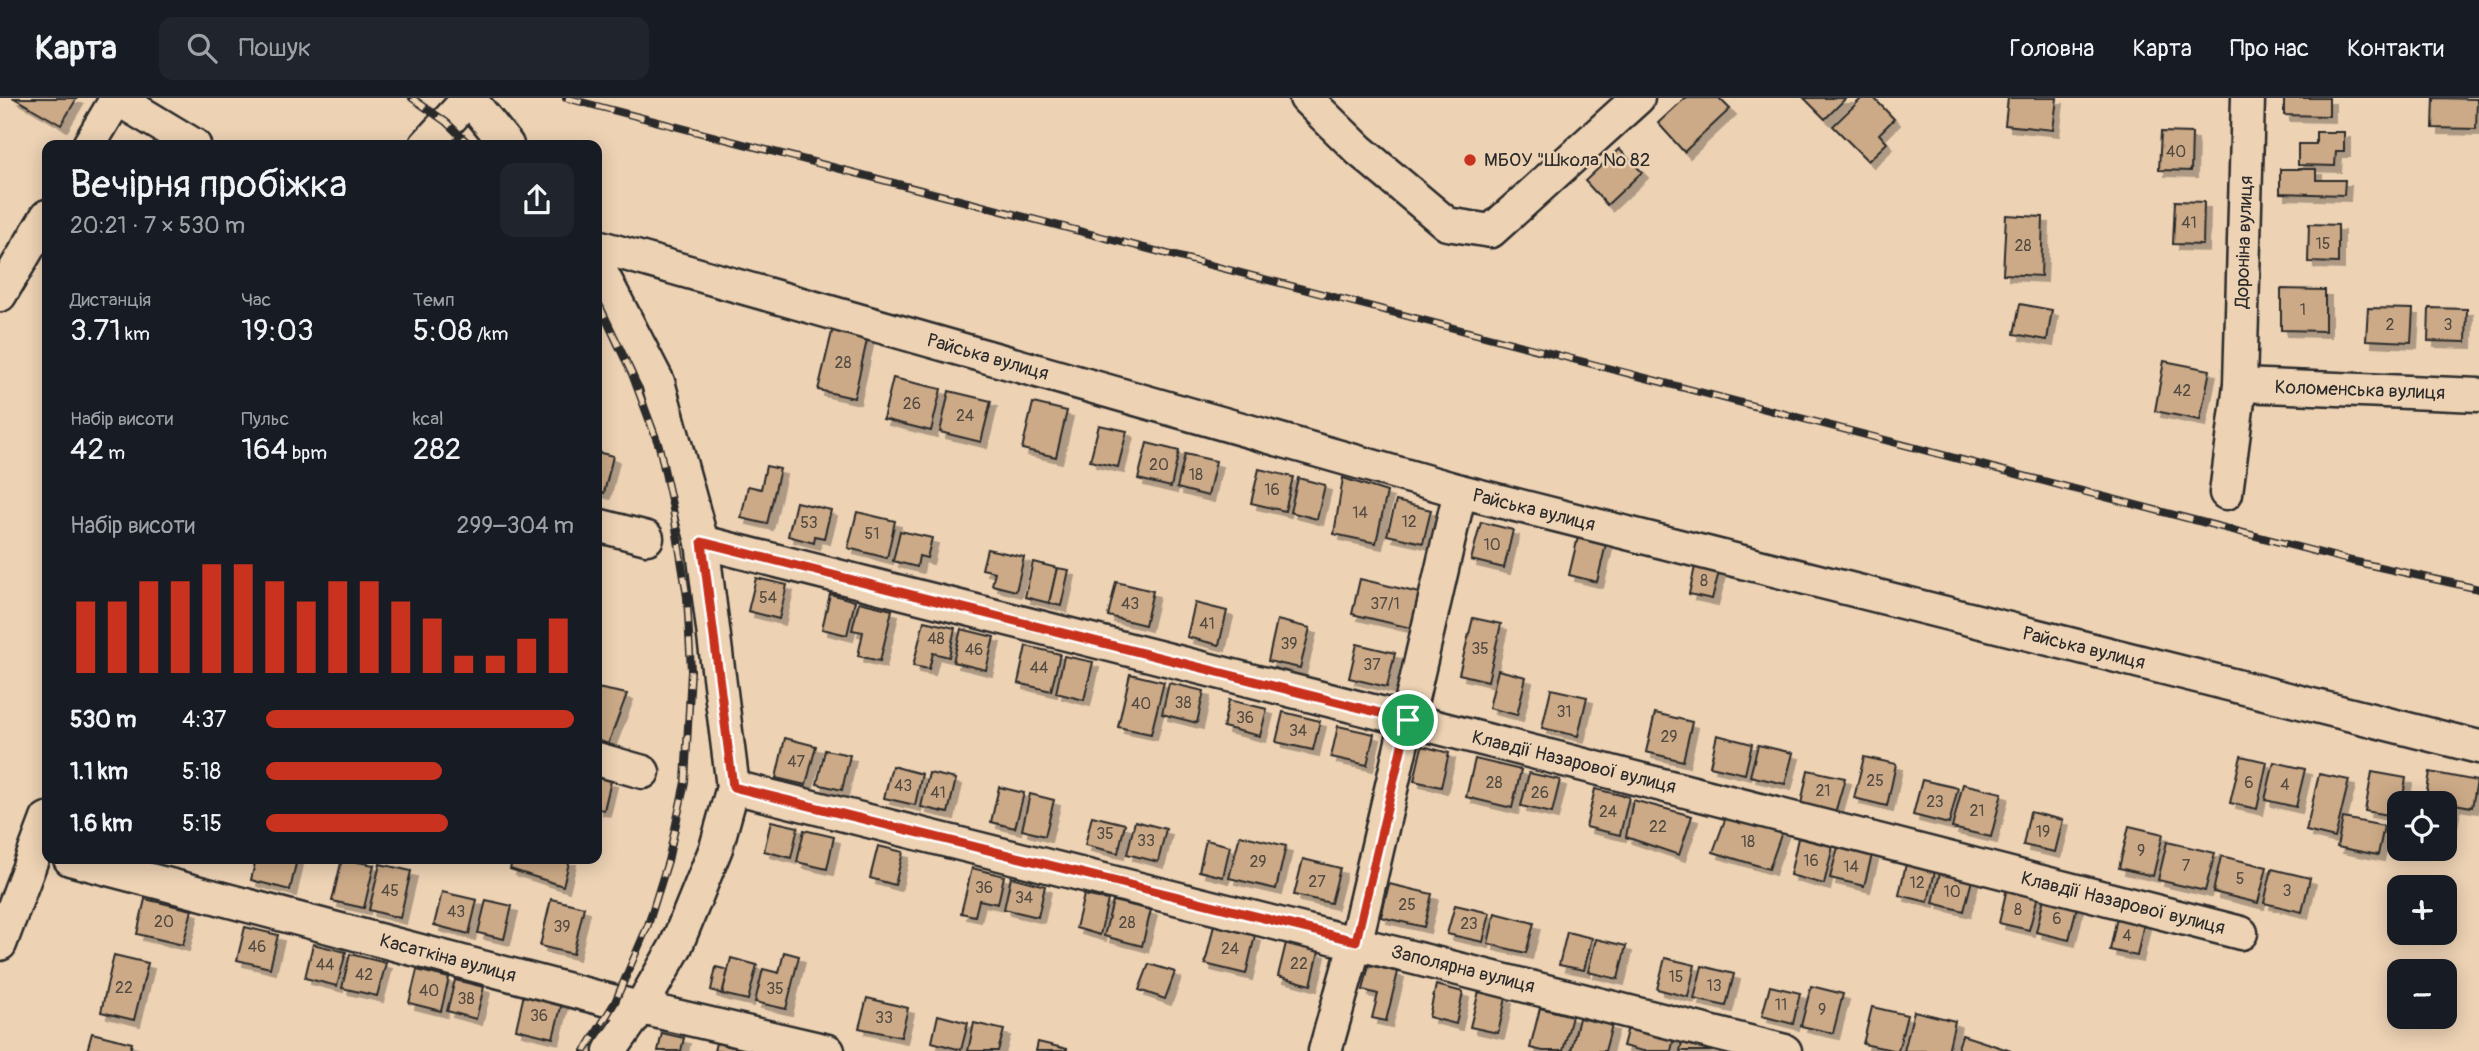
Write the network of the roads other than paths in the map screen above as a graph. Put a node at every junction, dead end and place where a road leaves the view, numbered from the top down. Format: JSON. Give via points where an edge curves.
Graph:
{"nodes":[{"id":1,"x":117,"y":98,"type":"edge"},
{"id":2,"x":469,"y":98,"type":"edge"},
{"id":3,"x":1306,"y":98,"type":"edge"},
{"id":4,"x":1638,"y":98,"type":"edge"},
{"id":5,"x":2248,"y":98,"type":"edge"},
{"id":6,"x":92,"y":140,"type":"edge"},
{"id":7,"x":186,"y":140,"type":"edge"},
{"id":8,"x":431,"y":140,"type":"edge"},
{"id":9,"x":503,"y":140,"type":"edge"},
{"id":10,"x":42,"y":224,"type":"edge"},
{"id":11,"x":602,"y":247,"type":"edge"},
{"id":12,"x":602,"y":274,"type":"edge"},
{"id":13,"x":0,"y":295,"type":"edge"},
{"id":14,"x":2240,"y":385,"type":"junction"},
{"id":15,"x":2479,"y":395,"type":"edge"},
{"id":16,"x":1460,"y":491,"type":"junction"},
{"id":17,"x":2226,"y":493,"type":"dead end"},
{"id":18,"x":602,"y":526,"type":"edge"},
{"id":19,"x":647,"y":538,"type":"dead end"},
{"id":20,"x":702,"y":542,"type":"junction"},
{"id":21,"x":1408,"y":720,"type":"junction"},
{"id":22,"x":2479,"y":747,"type":"edge"},
{"id":23,"x":602,"y":760,"type":"edge"},
{"id":24,"x":643,"y":772,"type":"dead end"},
{"id":25,"x":733,"y":787,"type":"junction"},
{"id":26,"x":41,"y":852,"type":"edge"},
{"id":27,"x":89,"y":864,"type":"edge"},
{"id":28,"x":2241,"y":933,"type":"dead end"},
{"id":29,"x":1356,"y":941,"type":"junction"},
{"id":30,"x":0,"y":944,"type":"edge"},
{"id":31,"x":641,"y":1007,"type":"junction"},
{"id":32,"x":610,"y":1051,"type":"edge"},
{"id":33,"x":828,"y":1051,"type":"edge"},
{"id":34,"x":1325,"y":1051,"type":"edge"},
{"id":35,"x":1786,"y":1051,"type":"edge"}],
"edges":[{"from":1,"to":6,"type":"street"},
{"from":1,"to":7,"type":"street"},
{"from":2,"to":8,"type":"street"},
{"from":2,"to":9,"type":"street"},
{"from":3,"to":4,"type":"street","via":[[1447,224],[1492,231]]},
{"from":5,"to":14,"type":"street","name":"Дороніна вулиця"},
{"from":10,"to":13,"type":"street"},
{"from":11,"to":16,"type":"street","name":"Райська вулиця"},
{"from":12,"to":20,"type":"street","via":[[658,382]]},
{"from":14,"to":15,"type":"street","name":"Коломенська вулиця"},
{"from":14,"to":17,"type":"street","name":"Дороніна вулиця"},
{"from":16,"to":21,"type":"street"},
{"from":16,"to":22,"type":"street","name":"Райська вулиця"},
{"from":18,"to":19,"type":"street"},
{"from":20,"to":21,"type":"street","name":"Клавдії Назарової вулиця"},
{"from":20,"to":25,"type":"street"},
{"from":21,"to":28,"type":"street","name":"Клавдії Назарової вулиця"},
{"from":21,"to":29,"type":"street"},
{"from":23,"to":24,"type":"street"},
{"from":25,"to":29,"type":"street","name":"Заполярна вулиця"},
{"from":25,"to":31,"type":"street","via":[[716,848],[676,946]]},
{"from":26,"to":30,"type":"street"},
{"from":27,"to":31,"type":"street","name":"Касаткіна вулиця"},
{"from":29,"to":34,"type":"street"},
{"from":29,"to":35,"type":"street","name":"Заполярна вулиця"},
{"from":31,"to":32,"type":"street"},
{"from":31,"to":33,"type":"street","name":"Касаткіна вулиця"}]}
